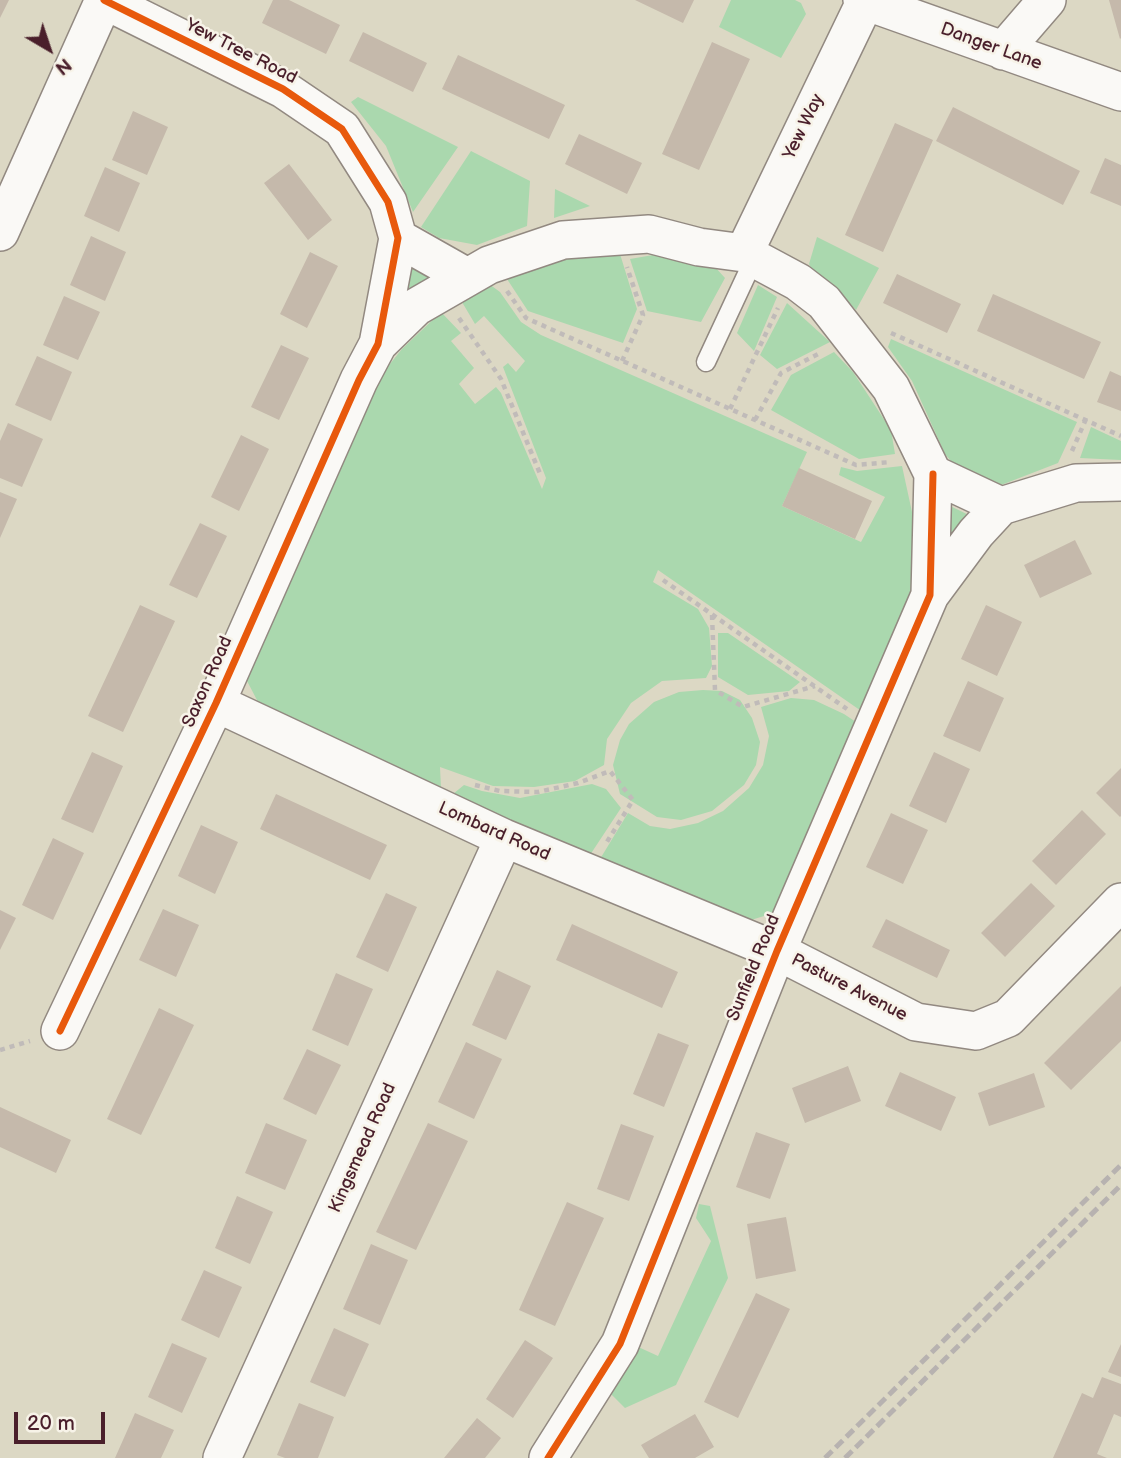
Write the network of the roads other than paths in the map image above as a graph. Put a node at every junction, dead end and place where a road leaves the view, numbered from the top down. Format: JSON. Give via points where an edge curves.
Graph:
{"nodes":[{"id":1,"x":104,"y":0,"type":"edge"},
{"id":2,"x":1047,"y":0,"type":"edge"},
{"id":3,"x":863,"y":1,"type":"edge"},
{"id":4,"x":1003,"y":51,"type":"junction"},
{"id":5,"x":1121,"y":92,"type":"edge"},
{"id":6,"x":0,"y":232,"type":"edge"},
{"id":7,"x":398,"y":238,"type":"junction"},
{"id":8,"x":749,"y":256,"type":"junction"},
{"id":9,"x":465,"y":278,"type":"junction"},
{"id":10,"x":378,"y":344,"type":"junction"},
{"id":11,"x":706,"y":362,"type":"dead end"},
{"id":12,"x":927,"y":462,"type":"junction"},
{"id":13,"x":1121,"y":482,"type":"edge"},
{"id":14,"x":1001,"y":506,"type":"junction"},
{"id":15,"x":930,"y":595,"type":"junction"},
{"id":16,"x":216,"y":703,"type":"junction"},
{"id":17,"x":504,"y":838,"type":"junction"},
{"id":18,"x":1121,"y":902,"type":"edge"},
{"id":19,"x":778,"y":951,"type":"junction"},
{"id":20,"x":61,"y":1031,"type":"dead end"},
{"id":21,"x":222,"y":1458,"type":"edge"},
{"id":22,"x":548,"y":1458,"type":"edge"}],
"edges":[{"from":1,"to":6,"type":"street"},
{"from":1,"to":7,"type":"street","name":"Yew Tree Road","via":[[283,89],[342,128],[388,202]]},
{"from":2,"to":4,"type":"street"},
{"from":3,"to":4,"type":"street","name":"Danger Lane"},
{"from":3,"to":8,"type":"street","name":"Yew Way"},
{"from":4,"to":5,"type":"street","name":"Danger Lane"},
{"from":7,"to":9,"type":"street"},
{"from":7,"to":10,"type":"street","name":"Yew Tree Road"},
{"from":8,"to":9,"type":"street","via":[[649,234],[563,240]]},
{"from":8,"to":11,"type":"lane"},
{"from":8,"to":12,"type":"street","via":[[792,279],[869,334]]},
{"from":9,"to":10,"type":"street","via":[[416,307]]},
{"from":10,"to":16,"type":"street","name":"Saxon Road"},
{"from":12,"to":14,"type":"street"},
{"from":12,"to":15,"type":"street","name":"Sunfield Road"},
{"from":13,"to":14,"type":"street","via":[[1076,483]]},
{"from":14,"to":15,"type":"street"},
{"from":15,"to":19,"type":"street","name":"Sunfield Road"},
{"from":16,"to":17,"type":"street","name":"Lombard Road"},
{"from":16,"to":20,"type":"street","name":"Saxon Road"},
{"from":17,"to":19,"type":"street","name":"Lombard Road"},
{"from":17,"to":21,"type":"street","name":"Kingsmead Road"},
{"from":18,"to":19,"type":"street","name":"Pasture Avenue","via":[[1008,1018],[976,1031],[916,1023]]},
{"from":19,"to":22,"type":"street","name":"Sunfield Road","via":[[620,1344]]}]}
